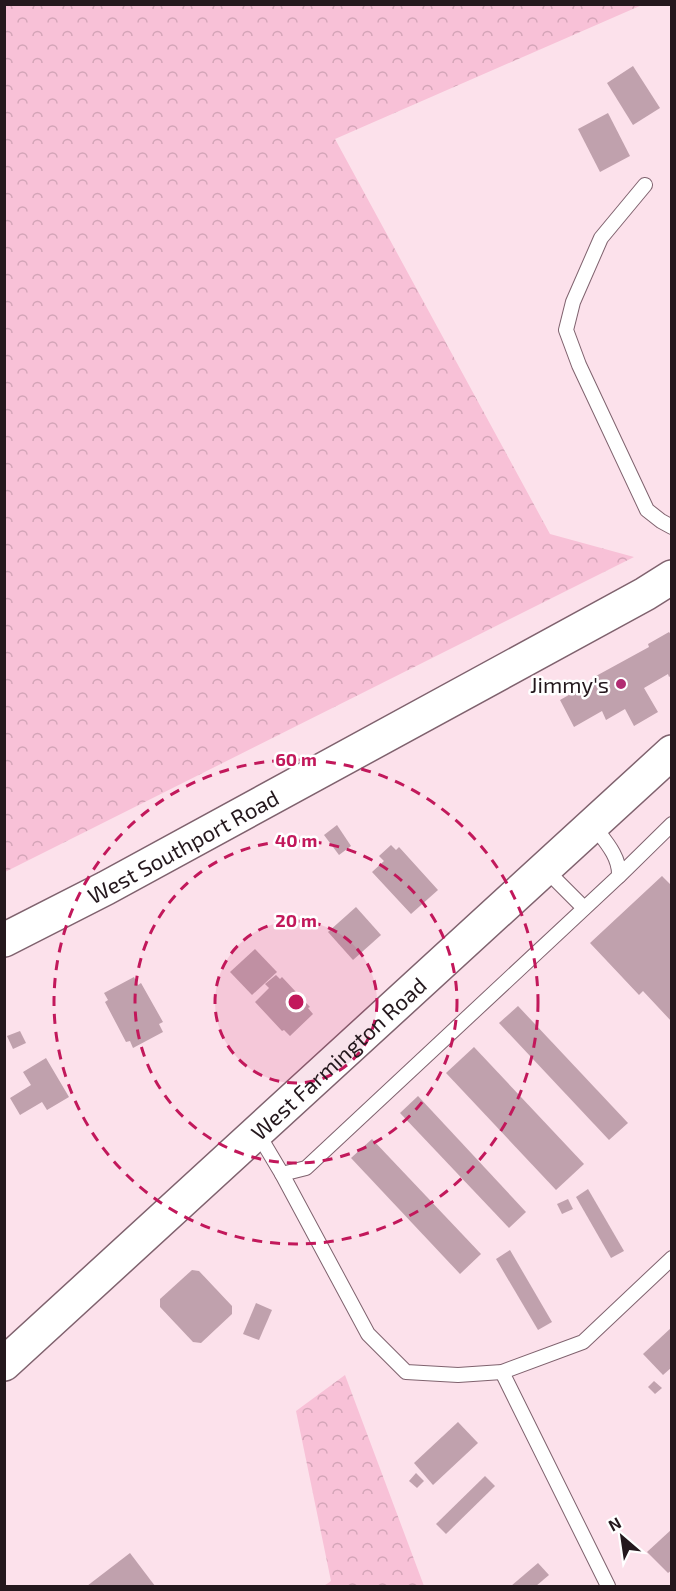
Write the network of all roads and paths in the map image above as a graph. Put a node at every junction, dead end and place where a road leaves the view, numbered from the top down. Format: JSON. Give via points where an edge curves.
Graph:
{"nodes":[{"id":1,"x":645,"y":185,"type":"dead end"},
{"id":2,"x":672,"y":527,"type":"edge"},
{"id":3,"x":663,"y":585,"type":"edge"},
{"id":4,"x":672,"y":752,"type":"edge"},
{"id":5,"x":672,"y":824,"type":"edge"},
{"id":6,"x":593,"y":825,"type":"junction"},
{"id":7,"x":545,"y":869,"type":"junction"},
{"id":8,"x":619,"y":876,"type":"junction"},
{"id":9,"x":584,"y":908,"type":"junction"},
{"id":10,"x":4,"y":939,"type":"edge"},
{"id":11,"x":257,"y":1132,"type":"junction"},
{"id":12,"x":282,"y":1174,"type":"junction"},
{"id":13,"x":672,"y":1258,"type":"edge"},
{"id":14,"x":4,"y":1364,"type":"edge"},
{"id":15,"x":502,"y":1372,"type":"junction"},
{"id":16,"x":608,"y":1587,"type":"edge"}],
"edges":[{"from":1,"to":2,"type":"lane","via":[[601,238],[573,302],[567,330],[579,365],[647,510]]},
{"from":3,"to":10,"type":"main road","name":"West Southport Road"},
{"from":4,"to":6,"type":"main road","name":"West Farmington Road"},
{"from":5,"to":8,"type":"lane"},
{"from":6,"to":7,"type":"main road","name":"West Farmington Road"},
{"from":6,"to":8,"type":"lane","via":[[611,848]]},
{"from":7,"to":9,"type":"lane"},
{"from":7,"to":11,"type":"main road","name":"West Farmington Road"},
{"from":8,"to":9,"type":"lane"},
{"from":9,"to":12,"type":"lane","via":[[306,1168]]},
{"from":11,"to":12,"type":"lane"},
{"from":11,"to":14,"type":"main road","name":"West Farmington Road"},
{"from":12,"to":15,"type":"lane","via":[[368,1334],[406,1372]]},
{"from":13,"to":15,"type":"lane","via":[[583,1342]]},
{"from":15,"to":16,"type":"lane"}]}
